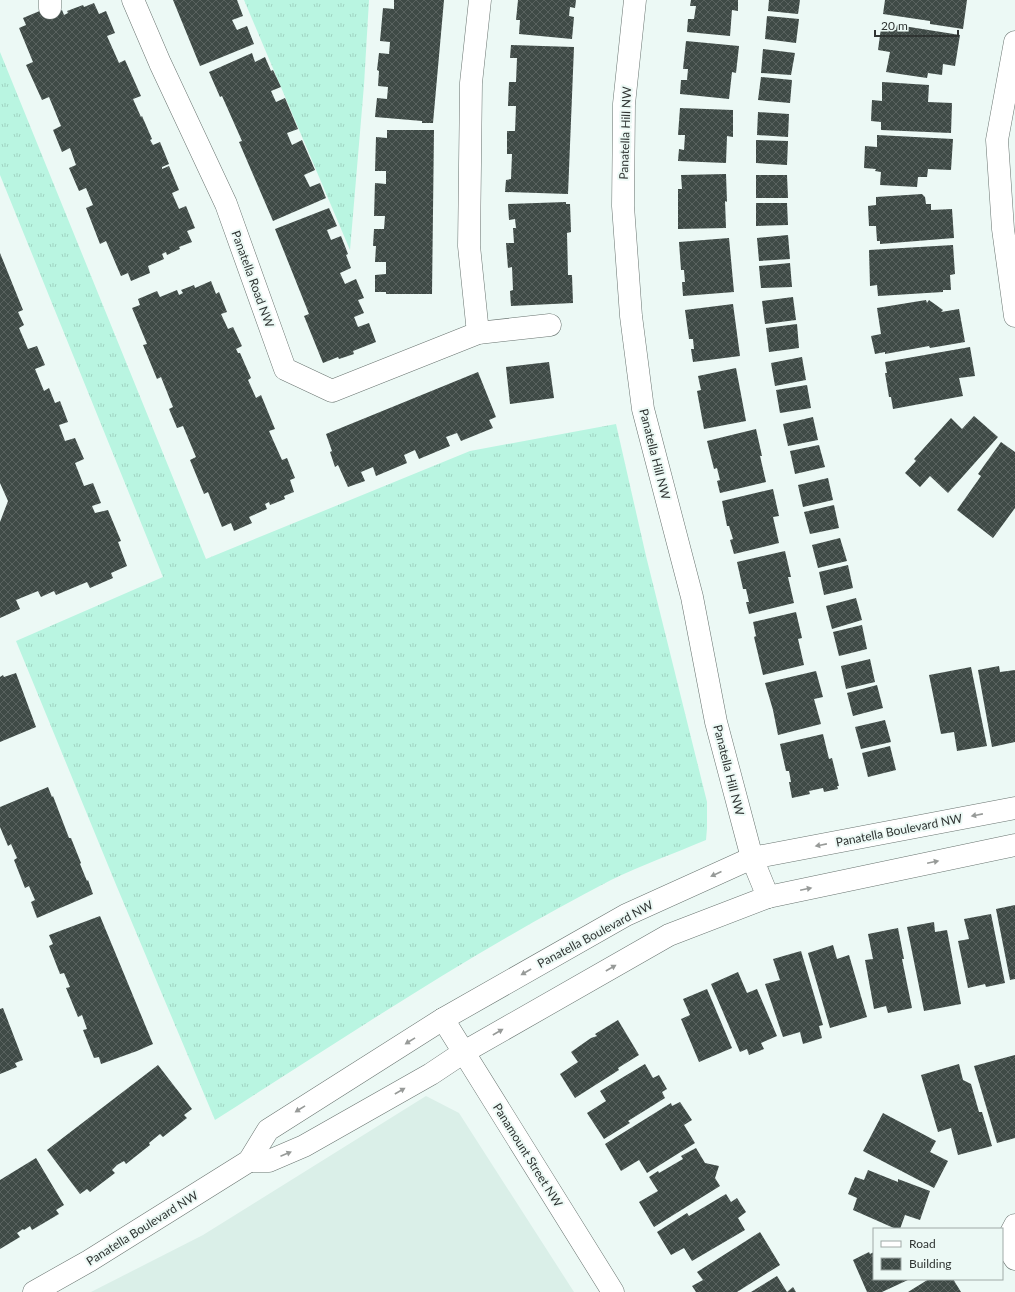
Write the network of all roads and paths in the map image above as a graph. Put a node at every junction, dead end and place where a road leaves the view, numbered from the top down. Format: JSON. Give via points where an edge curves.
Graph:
{"nodes":[{"id":1,"x":133,"y":0,"type":"edge"},
{"id":2,"x":480,"y":0,"type":"edge"},
{"id":3,"x":635,"y":0,"type":"edge"},
{"id":4,"x":1015,"y":42,"type":"edge"},
{"id":5,"x":1015,"y":316,"type":"edge"},
{"id":6,"x":550,"y":325,"type":"dead end"},
{"id":7,"x":478,"y":333,"type":"junction"},
{"id":8,"x":1015,"y":808,"type":"edge"},
{"id":9,"x":1015,"y":845,"type":"edge"},
{"id":10,"x":752,"y":858,"type":"junction"},
{"id":11,"x":768,"y":897,"type":"junction"},
{"id":12,"x":443,"y":1019,"type":"junction"},
{"id":13,"x":464,"y":1052,"type":"junction"},
{"id":14,"x":249,"y":1161,"type":"junction"},
{"id":15,"x":1015,"y":1225,"type":"edge"},
{"id":16,"x":1015,"y":1259,"type":"edge"},
{"id":17,"x":34,"y":1292,"type":"edge"},
{"id":18,"x":613,"y":1292,"type":"edge"}],
"edges":[{"from":1,"to":7,"type":"street","name":"Panatella Road NW","via":[[226,204],[285,369],[332,391]]},
{"from":2,"to":7,"type":"street","via":[[471,83],[469,246]]},
{"from":3,"to":10,"type":"street","name":"Panatella Hill NW","via":[[624,104],[622,206],[632,324],[643,409],[692,597],[716,722]]},
{"from":4,"to":5,"type":"street","via":[[998,140],[1003,229]]},
{"from":6,"to":7,"type":"street","name":"Panatella Road NW"},
{"from":8,"to":10,"type":"street","name":"Panatella Boulevard NW","one_way":true},
{"from":11,"to":9,"type":"street","one_way":true},
{"from":10,"to":11,"type":"street","name":"Panatella Hill NW"},
{"from":10,"to":12,"type":"street","name":"Panatella Boulevard NW","one_way":true,"via":[[626,914]]},
{"from":13,"to":11,"type":"street","one_way":true,"via":[[669,935]]},
{"from":12,"to":13,"type":"street","name":"Panamount Street NW"},
{"from":12,"to":14,"type":"street","name":"Panatella Boulevard NW","one_way":true,"via":[[268,1130]]},
{"from":14,"to":13,"type":"street","one_way":true,"via":[[269,1161],[304,1146],[431,1074]]},
{"from":13,"to":18,"type":"street","name":"Panamount Street NW"},
{"from":14,"to":17,"type":"street","name":"Panatella Boulevard NW","via":[[89,1261]]},
{"from":15,"to":16,"type":"street","via":[[1005,1244]]}]}
